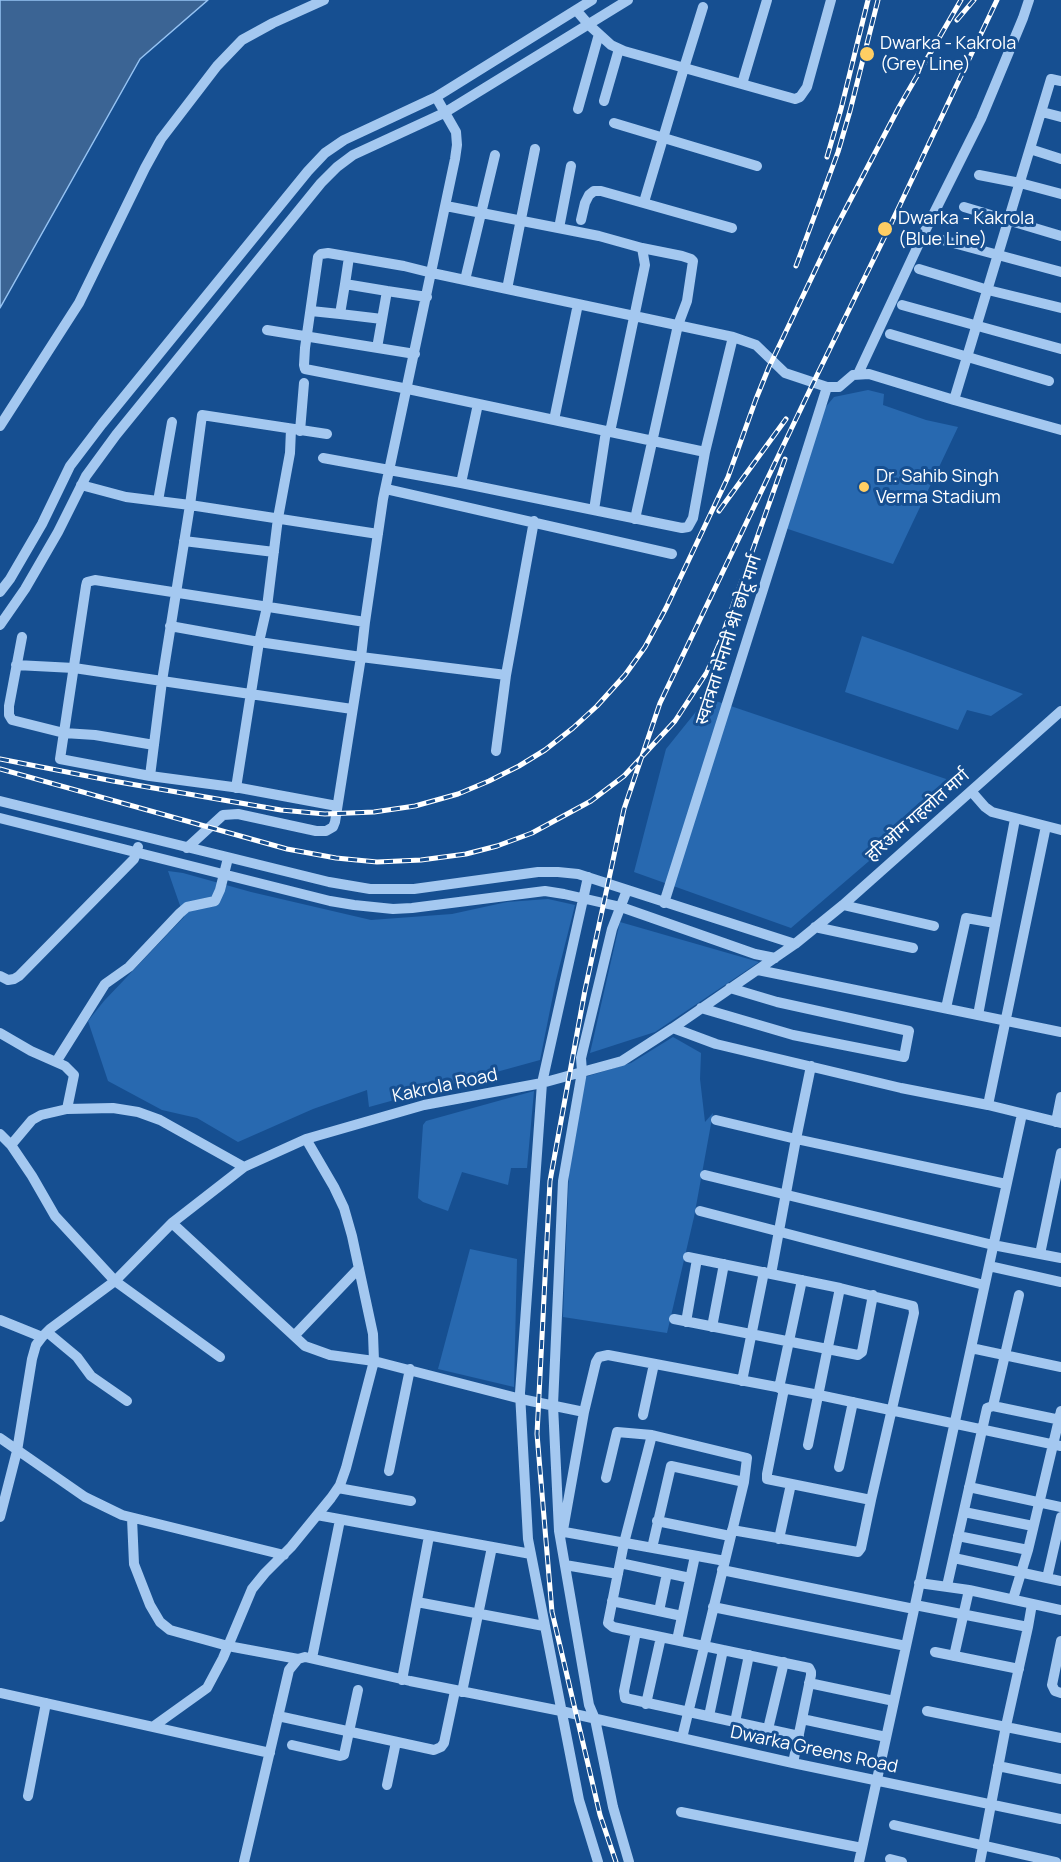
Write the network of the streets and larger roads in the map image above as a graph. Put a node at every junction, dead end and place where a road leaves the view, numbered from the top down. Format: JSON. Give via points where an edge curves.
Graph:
{"nodes":[{"id":1,"x":324,"y":0,"type":"edge"},
{"id":2,"x":592,"y":0,"type":"edge"},
{"id":3,"x":628,"y":0,"type":"edge"},
{"id":4,"x":767,"y":0,"type":"edge"},
{"id":5,"x":831,"y":0,"type":"edge"},
{"id":6,"x":1029,"y":0,"type":"edge"},
{"id":7,"x":703,"y":7,"type":"dead end"},
{"id":8,"x":576,"y":10,"type":"junction"},
{"id":9,"x":589,"y":25,"type":"junction"},
{"id":10,"x":599,"y":34,"type":"junction"},
{"id":11,"x":619,"y":49,"type":"junction"},
{"id":12,"x":684,"y":68,"type":"junction"},
{"id":13,"x":1061,"y":81,"type":"edge"},
{"id":14,"x":742,"y":84,"type":"junction"},
{"id":15,"x":436,"y":97,"type":"junction"},
{"id":16,"x":604,"y":102,"type":"dead end"},
{"id":17,"x":578,"y":109,"type":"dead end"},
{"id":18,"x":1042,"y":112,"type":"junction"},
{"id":19,"x":444,"y":113,"type":"junction"},
{"id":20,"x":1061,"y":117,"type":"edge"},
{"id":21,"x":614,"y":123,"type":"dead end"},
{"id":22,"x":663,"y":138,"type":"junction"},
{"id":23,"x":535,"y":149,"type":"dead end"},
{"id":24,"x":1030,"y":149,"type":"junction"},
{"id":25,"x":495,"y":155,"type":"dead end"},
{"id":26,"x":1061,"y":159,"type":"edge"},
{"id":27,"x":571,"y":166,"type":"dead end"},
{"id":28,"x":757,"y":166,"type":"dead end"},
{"id":29,"x":979,"y":175,"type":"dead end"},
{"id":30,"x":1020,"y":183,"type":"junction"},
{"id":31,"x":1061,"y":194,"type":"edge"},
{"id":32,"x":644,"y":202,"type":"junction"},
{"id":33,"x":446,"y":206,"type":"junction"},
{"id":34,"x":964,"y":207,"type":"dead end"},
{"id":35,"x":481,"y":213,"type":"junction"},
{"id":36,"x":520,"y":220,"type":"junction"},
{"id":37,"x":581,"y":220,"type":"dead end"},
{"id":38,"x":1008,"y":221,"type":"junction"},
{"id":39,"x":559,"y":228,"type":"junction"},
{"id":40,"x":732,"y":228,"type":"dead end"},
{"id":41,"x":1061,"y":236,"type":"edge"},
{"id":42,"x":935,"y":238,"type":"dead end"},
{"id":43,"x":642,"y":248,"type":"junction"},
{"id":44,"x":998,"y":255,"type":"junction"},
{"id":45,"x":349,"y":257,"type":"junction"},
{"id":46,"x":920,"y":269,"type":"dead end"},
{"id":47,"x":1061,"y":272,"type":"edge"},
{"id":48,"x":432,"y":273,"type":"junction"},
{"id":49,"x":465,"y":280,"type":"junction"},
{"id":50,"x":345,"y":284,"type":"junction"},
{"id":51,"x":507,"y":289,"type":"junction"},
{"id":52,"x":987,"y":290,"type":"junction"},
{"id":53,"x":387,"y":291,"type":"junction"},
{"id":54,"x":427,"y":297,"type":"junction"},
{"id":55,"x":578,"y":304,"type":"junction"},
{"id":56,"x":902,"y":305,"type":"dead end"},
{"id":57,"x":1061,"y":308,"type":"edge"},
{"id":58,"x":311,"y":311,"type":"junction"},
{"id":59,"x":340,"y":314,"type":"junction"},
{"id":60,"x":635,"y":316,"type":"junction"},
{"id":61,"x":382,"y":318,"type":"junction"},
{"id":62,"x":678,"y":325,"type":"junction"},
{"id":63,"x":977,"y":326,"type":"junction"},
{"id":64,"x":267,"y":330,"type":"dead end"},
{"id":65,"x":890,"y":334,"type":"dead end"},
{"id":66,"x":307,"y":336,"type":"junction"},
{"id":67,"x":733,"y":337,"type":"junction"},
{"id":68,"x":377,"y":348,"type":"junction"},
{"id":69,"x":1061,"y":349,"type":"edge"},
{"id":70,"x":415,"y":354,"type":"junction"},
{"id":71,"x":967,"y":358,"type":"junction"},
{"id":72,"x":858,"y":374,"type":"junction"},
{"id":73,"x":1049,"y":381,"type":"dead end"},
{"id":74,"x":304,"y":382,"type":"dead end"},
{"id":75,"x":826,"y":387,"type":"junction"},
{"id":76,"x":408,"y":389,"type":"junction"},
{"id":77,"x":954,"y":400,"type":"junction"},
{"id":78,"x":478,"y":404,"type":"junction"},
{"id":79,"x":554,"y":420,"type":"junction"},
{"id":80,"x":172,"y":422,"type":"dead end"},
{"id":81,"x":0,"y":426,"type":"edge"},
{"id":82,"x":296,"y":430,"type":"junction"},
{"id":83,"x":1061,"y":430,"type":"edge"},
{"id":84,"x":608,"y":432,"type":"junction"},
{"id":85,"x":327,"y":434,"type":"dead end"},
{"id":86,"x":653,"y":441,"type":"junction"},
{"id":87,"x":705,"y":452,"type":"junction"},
{"id":88,"x":323,"y":458,"type":"dead end"},
{"id":89,"x":390,"y":469,"type":"junction"},
{"id":90,"x":461,"y":483,"type":"junction"},
{"id":91,"x":81,"y":485,"type":"junction"},
{"id":92,"x":386,"y":489,"type":"junction"},
{"id":93,"x":158,"y":501,"type":"junction"},
{"id":94,"x":190,"y":505,"type":"junction"},
{"id":95,"x":594,"y":510,"type":"junction"},
{"id":96,"x":278,"y":518,"type":"junction"},
{"id":97,"x":635,"y":519,"type":"junction"},
{"id":98,"x":534,"y":521,"type":"junction"},
{"id":99,"x":378,"y":534,"type":"junction"},
{"id":100,"x":184,"y":541,"type":"junction"},
{"id":101,"x":274,"y":552,"type":"junction"},
{"id":102,"x":672,"y":554,"type":"dead end"},
{"id":103,"x":0,"y":592,"type":"edge"},
{"id":104,"x":175,"y":593,"type":"junction"},
{"id":105,"x":267,"y":607,"type":"junction"},
{"id":106,"x":365,"y":622,"type":"junction"},
{"id":107,"x":0,"y":625,"type":"edge"},
{"id":108,"x":170,"y":626,"type":"junction"},
{"id":109,"x":22,"y":637,"type":"dead end"},
{"id":110,"x":259,"y":642,"type":"junction"},
{"id":111,"x":361,"y":657,"type":"junction"},
{"id":112,"x":16,"y":665,"type":"junction"},
{"id":113,"x":74,"y":669,"type":"junction"},
{"id":114,"x":506,"y":675,"type":"junction"},
{"id":115,"x":162,"y":681,"type":"junction"},
{"id":116,"x":251,"y":694,"type":"junction"},
{"id":117,"x":352,"y":709,"type":"junction"},
{"id":118,"x":1061,"y":711,"type":"edge"},
{"id":119,"x":64,"y":733,"type":"junction"},
{"id":120,"x":154,"y":745,"type":"junction"},
{"id":121,"x":496,"y":751,"type":"dead end"},
{"id":122,"x":150,"y":776,"type":"junction"},
{"id":123,"x":236,"y":788,"type":"junction"},
{"id":124,"x":971,"y":791,"type":"junction"},
{"id":125,"x":0,"y":801,"type":"edge"},
{"id":126,"x":337,"y":806,"type":"junction"},
{"id":127,"x":0,"y":818,"type":"edge"},
{"id":128,"x":1015,"y":819,"type":"junction"},
{"id":129,"x":1046,"y":826,"type":"junction"},
{"id":130,"x":1061,"y":830,"type":"edge"},
{"id":131,"x":140,"y":837,"type":"junction"},
{"id":132,"x":187,"y":848,"type":"junction"},
{"id":133,"x":136,"y":851,"type":"junction"},
{"id":134,"x":228,"y":858,"type":"junction"},
{"id":135,"x":224,"y":875,"type":"junction"},
{"id":136,"x":588,"y":877,"type":"junction"},
{"id":137,"x":627,"y":890,"type":"junction"},
{"id":138,"x":583,"y":898,"type":"junction"},
{"id":139,"x":664,"y":903,"type":"junction"},
{"id":140,"x":843,"y":905,"type":"junction"},
{"id":141,"x":621,"y":907,"type":"junction"},
{"id":142,"x":995,"y":922,"type":"junction"},
{"id":143,"x":934,"y":926,"type":"dead end"},
{"id":144,"x":815,"y":927,"type":"junction"},
{"id":145,"x":795,"y":944,"type":"junction"},
{"id":146,"x":913,"y":948,"type":"dead end"},
{"id":147,"x":775,"y":958,"type":"junction"},
{"id":148,"x":758,"y":970,"type":"junction"},
{"id":149,"x":0,"y":976,"type":"edge"},
{"id":150,"x":730,"y":988,"type":"junction"},
{"id":151,"x":701,"y":1008,"type":"junction"},
{"id":152,"x":946,"y":1008,"type":"junction"},
{"id":153,"x":978,"y":1015,"type":"junction"},
{"id":154,"x":1006,"y":1020,"type":"junction"},
{"id":155,"x":673,"y":1028,"type":"junction"},
{"id":156,"x":1061,"y":1032,"type":"edge"},
{"id":157,"x":0,"y":1033,"type":"edge"},
{"id":158,"x":56,"y":1062,"type":"junction"},
{"id":159,"x":811,"y":1066,"type":"junction"},
{"id":160,"x":582,"y":1072,"type":"junction"},
{"id":161,"x":542,"y":1083,"type":"junction"},
{"id":162,"x":1061,"y":1097,"type":"edge"},
{"id":163,"x":987,"y":1105,"type":"junction"},
{"id":164,"x":67,"y":1109,"type":"junction"},
{"id":165,"x":1022,"y":1114,"type":"junction"},
{"id":166,"x":716,"y":1119,"type":"dead end"},
{"id":167,"x":1058,"y":1123,"type":"edge"},
{"id":168,"x":0,"y":1134,"type":"edge"},
{"id":169,"x":306,"y":1139,"type":"junction"},
{"id":170,"x":796,"y":1139,"type":"junction"},
{"id":171,"x":11,"y":1145,"type":"junction"},
{"id":172,"x":1061,"y":1153,"type":"edge"},
{"id":173,"x":1060,"y":1166,"type":"edge"},
{"id":174,"x":244,"y":1167,"type":"junction"},
{"id":175,"x":705,"y":1175,"type":"dead end"},
{"id":176,"x":1006,"y":1184,"type":"junction"},
{"id":177,"x":787,"y":1195,"type":"junction"},
{"id":178,"x":1056,"y":1203,"type":"edge"},
{"id":179,"x":700,"y":1211,"type":"dead end"},
{"id":180,"x":172,"y":1223,"type":"junction"},
{"id":181,"x":780,"y":1232,"type":"junction"},
{"id":182,"x":993,"y":1245,"type":"junction"},
{"id":183,"x":1040,"y":1254,"type":"junction"},
{"id":184,"x":1061,"y":1258,"type":"edge"},
{"id":185,"x":724,"y":1264,"type":"junction"},
{"id":186,"x":989,"y":1266,"type":"junction"},
{"id":187,"x":359,"y":1268,"type":"junction"},
{"id":188,"x":768,"y":1273,"type":"junction"},
{"id":189,"x":802,"y":1280,"type":"junction"},
{"id":190,"x":115,"y":1281,"type":"junction"},
{"id":191,"x":1061,"y":1282,"type":"edge"},
{"id":192,"x":984,"y":1285,"type":"junction"},
{"id":193,"x":840,"y":1288,"type":"junction"},
{"id":194,"x":1019,"y":1295,"type":"dead end"},
{"id":195,"x":873,"y":1296,"type":"junction"},
{"id":196,"x":674,"y":1319,"type":"dead end"},
{"id":197,"x":0,"y":1320,"type":"edge"},
{"id":198,"x":686,"y":1322,"type":"junction"},
{"id":199,"x":712,"y":1327,"type":"junction"},
{"id":200,"x":44,"y":1334,"type":"junction"},
{"id":201,"x":751,"y":1334,"type":"junction"},
{"id":202,"x":294,"y":1336,"type":"junction"},
{"id":203,"x":789,"y":1341,"type":"junction"},
{"id":204,"x":971,"y":1348,"type":"junction"},
{"id":205,"x":828,"y":1350,"type":"junction"},
{"id":206,"x":1005,"y":1356,"type":"junction"},
{"id":207,"x":220,"y":1357,"type":"dead end"},
{"id":208,"x":374,"y":1361,"type":"junction"},
{"id":209,"x":654,"y":1364,"type":"junction"},
{"id":210,"x":1061,"y":1367,"type":"edge"},
{"id":211,"x":410,"y":1369,"type":"junction"},
{"id":212,"x":742,"y":1381,"type":"junction"},
{"id":213,"x":781,"y":1388,"type":"junction"},
{"id":214,"x":819,"y":1395,"type":"junction"},
{"id":215,"x":521,"y":1399,"type":"junction"},
{"id":216,"x":127,"y":1401,"type":"dead end"},
{"id":217,"x":853,"y":1402,"type":"junction"},
{"id":218,"x":553,"y":1405,"type":"junction"},
{"id":219,"x":993,"y":1406,"type":"junction"},
{"id":220,"x":892,"y":1411,"type":"junction"},
{"id":221,"x":584,"y":1412,"type":"junction"},
{"id":222,"x":643,"y":1415,"type":"dead end"},
{"id":223,"x":1060,"y":1417,"type":"edge"},
{"id":224,"x":954,"y":1424,"type":"junction"},
{"id":225,"x":982,"y":1430,"type":"junction"},
{"id":226,"x":652,"y":1435,"type":"junction"},
{"id":227,"x":0,"y":1438,"type":"edge"},
{"id":228,"x":808,"y":1445,"type":"dead end"},
{"id":229,"x":1057,"y":1445,"type":"edge"},
{"id":230,"x":17,"y":1451,"type":"junction"},
{"id":231,"x":839,"y":1467,"type":"dead end"},
{"id":232,"x":388,"y":1471,"type":"dead end"},
{"id":233,"x":606,"y":1478,"type":"dead end"},
{"id":234,"x":744,"y":1482,"type":"junction"},
{"id":235,"x":791,"y":1484,"type":"junction"},
{"id":236,"x":969,"y":1487,"type":"junction"},
{"id":237,"x":338,"y":1488,"type":"junction"},
{"id":238,"x":871,"y":1500,"type":"junction"},
{"id":239,"x":411,"y":1502,"type":"dead end"},
{"id":240,"x":1038,"y":1502,"type":"junction"},
{"id":241,"x":1061,"y":1507,"type":"edge"},
{"id":242,"x":964,"y":1512,"type":"junction"},
{"id":243,"x":317,"y":1515,"type":"junction"},
{"id":244,"x":0,"y":1517,"type":"edge"},
{"id":245,"x":1061,"y":1517,"type":"edge"},
{"id":246,"x":132,"y":1518,"type":"junction"},
{"id":247,"x":340,"y":1520,"type":"junction"},
{"id":248,"x":657,"y":1521,"type":"junction"},
{"id":249,"x":1033,"y":1526,"type":"junction"},
{"id":250,"x":561,"y":1531,"type":"junction"},
{"id":251,"x":731,"y":1533,"type":"junction"},
{"id":252,"x":429,"y":1536,"type":"junction"},
{"id":253,"x":958,"y":1536,"type":"junction"},
{"id":254,"x":780,"y":1539,"type":"junction"},
{"id":255,"x":624,"y":1543,"type":"junction"},
{"id":256,"x":492,"y":1547,"type":"junction"},
{"id":257,"x":652,"y":1548,"type":"junction"},
{"id":258,"x":1028,"y":1550,"type":"junction"},
{"id":259,"x":531,"y":1554,"type":"junction"},
{"id":260,"x":1057,"y":1554,"type":"edge"},
{"id":261,"x":284,"y":1555,"type":"junction"},
{"id":262,"x":695,"y":1556,"type":"junction"},
{"id":263,"x":954,"y":1558,"type":"junction"},
{"id":264,"x":620,"y":1563,"type":"junction"},
{"id":265,"x":565,"y":1565,"type":"junction"},
{"id":266,"x":723,"y":1565,"type":"junction"},
{"id":267,"x":1021,"y":1572,"type":"junction"},
{"id":268,"x":667,"y":1573,"type":"junction"},
{"id":269,"x":618,"y":1574,"type":"junction"},
{"id":270,"x":690,"y":1578,"type":"junction"},
{"id":271,"x":1047,"y":1578,"type":"junction"},
{"id":272,"x":1061,"y":1581,"type":"edge"},
{"id":273,"x":919,"y":1583,"type":"junction"},
{"id":274,"x":947,"y":1586,"type":"junction"},
{"id":275,"x":969,"y":1590,"type":"junction"},
{"id":276,"x":1013,"y":1599,"type":"junction"},
{"id":277,"x":612,"y":1601,"type":"junction"},
{"id":278,"x":417,"y":1602,"type":"junction"},
{"id":279,"x":1032,"y":1604,"type":"junction"},
{"id":280,"x":713,"y":1607,"type":"junction"},
{"id":281,"x":914,"y":1607,"type":"junction"},
{"id":282,"x":1061,"y":1610,"type":"edge"},
{"id":283,"x":659,"y":1611,"type":"junction"},
{"id":284,"x":478,"y":1613,"type":"junction"},
{"id":285,"x":963,"y":1614,"type":"junction"},
{"id":286,"x":682,"y":1616,"type":"junction"},
{"id":287,"x":544,"y":1626,"type":"junction"},
{"id":288,"x":1028,"y":1627,"type":"junction"},
{"id":289,"x":636,"y":1632,"type":"junction"},
{"id":290,"x":661,"y":1637,"type":"junction"},
{"id":291,"x":677,"y":1640,"type":"junction"},
{"id":292,"x":1061,"y":1641,"type":"edge"},
{"id":293,"x":228,"y":1646,"type":"junction"},
{"id":294,"x":704,"y":1646,"type":"junction"},
{"id":295,"x":906,"y":1646,"type":"junction"},
{"id":296,"x":723,"y":1650,"type":"junction"},
{"id":297,"x":934,"y":1652,"type":"dead end"},
{"id":298,"x":749,"y":1655,"type":"junction"},
{"id":299,"x":954,"y":1656,"type":"junction"},
{"id":300,"x":312,"y":1658,"type":"junction"},
{"id":301,"x":298,"y":1659,"type":"junction"},
{"id":302,"x":784,"y":1662,"type":"junction"},
{"id":303,"x":1019,"y":1669,"type":"junction"},
{"id":304,"x":402,"y":1680,"type":"junction"},
{"id":305,"x":809,"y":1683,"type":"junction"},
{"id":306,"x":358,"y":1690,"type":"dead end"},
{"id":307,"x":0,"y":1692,"type":"edge"},
{"id":308,"x":458,"y":1692,"type":"junction"},
{"id":309,"x":1061,"y":1693,"type":"edge"},
{"id":310,"x":894,"y":1701,"type":"junction"},
{"id":311,"x":46,"y":1703,"type":"junction"},
{"id":312,"x":646,"y":1704,"type":"junction"},
{"id":313,"x":561,"y":1711,"type":"junction"},
{"id":314,"x":927,"y":1711,"type":"dead end"},
{"id":315,"x":688,"y":1712,"type":"junction"},
{"id":316,"x":278,"y":1716,"type":"junction"},
{"id":317,"x":709,"y":1716,"type":"junction"},
{"id":318,"x":595,"y":1719,"type":"junction"},
{"id":319,"x":802,"y":1719,"type":"junction"},
{"id":320,"x":735,"y":1722,"type":"junction"},
{"id":321,"x":154,"y":1726,"type":"junction"},
{"id":322,"x":1006,"y":1726,"type":"junction"},
{"id":323,"x":768,"y":1729,"type":"junction"},
{"id":324,"x":349,"y":1731,"type":"junction"},
{"id":325,"x":799,"y":1736,"type":"junction"},
{"id":326,"x":886,"y":1737,"type":"junction"},
{"id":327,"x":682,"y":1738,"type":"junction"},
{"id":328,"x":1061,"y":1738,"type":"edge"},
{"id":329,"x":396,"y":1742,"type":"junction"},
{"id":330,"x":292,"y":1745,"type":"dead end"},
{"id":331,"x":270,"y":1753,"type":"junction"},
{"id":332,"x":793,"y":1763,"type":"junction"},
{"id":333,"x":998,"y":1766,"type":"junction"},
{"id":334,"x":1061,"y":1779,"type":"edge"},
{"id":335,"x":877,"y":1780,"type":"junction"},
{"id":336,"x":387,"y":1785,"type":"dead end"},
{"id":337,"x":28,"y":1796,"type":"dead end"},
{"id":338,"x":991,"y":1804,"type":"junction"},
{"id":339,"x":681,"y":1812,"type":"dead end"},
{"id":340,"x":1061,"y":1819,"type":"edge"},
{"id":341,"x":894,"y":1825,"type":"dead end"},
{"id":342,"x":984,"y":1846,"type":"junction"},
{"id":343,"x":862,"y":1848,"type":"junction"},
{"id":344,"x":890,"y":1859,"type":"dead end"},
{"id":345,"x":244,"y":1862,"type":"edge"},
{"id":346,"x":598,"y":1862,"type":"edge"},
{"id":347,"x":629,"y":1862,"type":"edge"},
{"id":348,"x":859,"y":1862,"type":"edge"},
{"id":349,"x":902,"y":1862,"type":"edge"},
{"id":350,"x":980,"y":1862,"type":"edge"},
{"id":351,"x":1056,"y":1862,"type":"edge"}],
"edges":[{"from":1,"to":81,"type":"street","via":[[242,40],[161,139],[80,303]]},
{"from":2,"to":8,"type":"street"},
{"from":3,"to":9,"type":"street"},
{"from":4,"to":14,"type":"street"},
{"from":5,"to":14,"type":"street","via":[[807,87],[800,97],[795,99]]},
{"from":6,"to":72,"type":"street","via":[[981,119]]},
{"from":7,"to":12,"type":"street"},
{"from":8,"to":9,"type":"street"},
{"from":8,"to":15,"type":"street"},
{"from":9,"to":10,"type":"street"},
{"from":9,"to":19,"type":"street"},
{"from":10,"to":11,"type":"street"},
{"from":10,"to":17,"type":"street"},
{"from":11,"to":12,"type":"street"},
{"from":11,"to":16,"type":"street"},
{"from":12,"to":14,"type":"street"},
{"from":12,"to":22,"type":"street"},
{"from":13,"to":18,"type":"street","via":[[1052,79]]},
{"from":15,"to":19,"type":"street"},
{"from":15,"to":103,"type":"street","via":[[344,140],[308,171],[70,466],[42,524]]},
{"from":18,"to":20,"type":"street"},
{"from":18,"to":24,"type":"street"},
{"from":19,"to":33,"type":"street","via":[[456,132],[457,145]]},
{"from":19,"to":91,"type":"street","via":[[353,155],[337,167],[116,435]]},
{"from":21,"to":22,"type":"street"},
{"from":22,"to":28,"type":"street"},
{"from":22,"to":32,"type":"street"},
{"from":23,"to":36,"type":"street"},
{"from":24,"to":26,"type":"street"},
{"from":24,"to":30,"type":"street"},
{"from":25,"to":35,"type":"street"},
{"from":27,"to":39,"type":"street"},
{"from":29,"to":30,"type":"street"},
{"from":30,"to":31,"type":"street"},
{"from":30,"to":38,"type":"street"},
{"from":32,"to":37,"type":"street","via":[[594,191],[585,203]]},
{"from":32,"to":40,"type":"street"},
{"from":33,"to":35,"type":"street"},
{"from":33,"to":48,"type":"street"},
{"from":34,"to":38,"type":"street"},
{"from":35,"to":36,"type":"street"},
{"from":35,"to":49,"type":"street"},
{"from":36,"to":39,"type":"street"},
{"from":36,"to":51,"type":"street"},
{"from":38,"to":41,"type":"street"},
{"from":38,"to":44,"type":"street"},
{"from":39,"to":43,"type":"street"},
{"from":42,"to":44,"type":"street"},
{"from":43,"to":60,"type":"street","via":[[645,265]]},
{"from":43,"to":62,"type":"street","via":[[693,261],[687,301]]},
{"from":44,"to":47,"type":"street"},
{"from":44,"to":52,"type":"street"},
{"from":45,"to":48,"type":"street"},
{"from":45,"to":50,"type":"street"},
{"from":45,"to":58,"type":"street","via":[[318,256]]},
{"from":46,"to":52,"type":"street"},
{"from":48,"to":49,"type":"street"},
{"from":48,"to":54,"type":"street"},
{"from":49,"to":51,"type":"street"},
{"from":50,"to":53,"type":"street"},
{"from":50,"to":59,"type":"street"},
{"from":51,"to":55,"type":"street"},
{"from":52,"to":57,"type":"street"},
{"from":52,"to":63,"type":"street"},
{"from":53,"to":54,"type":"street"},
{"from":53,"to":61,"type":"street"},
{"from":54,"to":70,"type":"street"},
{"from":55,"to":60,"type":"street"},
{"from":55,"to":79,"type":"street"},
{"from":56,"to":63,"type":"street"},
{"from":58,"to":59,"type":"street"},
{"from":58,"to":66,"type":"street"},
{"from":59,"to":61,"type":"street"},
{"from":60,"to":62,"type":"street"},
{"from":60,"to":84,"type":"street"},
{"from":61,"to":68,"type":"street"},
{"from":62,"to":67,"type":"street"},
{"from":62,"to":86,"type":"street"},
{"from":63,"to":69,"type":"street"},
{"from":63,"to":71,"type":"street"},
{"from":64,"to":66,"type":"street"},
{"from":65,"to":71,"type":"street"},
{"from":66,"to":68,"type":"street"},
{"from":66,"to":76,"type":"street","via":[[305,369]]},
{"from":67,"to":75,"type":"street","via":[[756,345],[785,373]]},
{"from":67,"to":87,"type":"street"},
{"from":68,"to":70,"type":"street"},
{"from":70,"to":76,"type":"street"},
{"from":71,"to":73,"type":"street"},
{"from":71,"to":77,"type":"street"},
{"from":72,"to":75,"type":"street","via":[[840,387]]},
{"from":72,"to":77,"type":"street"},
{"from":74,"to":82,"type":"street"},
{"from":75,"to":139,"type":"street","name":"स्वतंत्रता सेनानी श्री छोटू मार्ग"},
{"from":76,"to":78,"type":"street"},
{"from":76,"to":89,"type":"street"},
{"from":77,"to":83,"type":"street"},
{"from":78,"to":79,"type":"street"},
{"from":78,"to":90,"type":"street"},
{"from":79,"to":84,"type":"street"},
{"from":80,"to":93,"type":"street"},
{"from":82,"to":85,"type":"street"},
{"from":82,"to":94,"type":"street","via":[[202,415]]},
{"from":82,"to":96,"type":"street"},
{"from":84,"to":86,"type":"street"},
{"from":84,"to":95,"type":"street"},
{"from":86,"to":87,"type":"street"},
{"from":86,"to":97,"type":"street"},
{"from":87,"to":97,"type":"street","via":[[688,527]]},
{"from":88,"to":89,"type":"street"},
{"from":89,"to":90,"type":"street"},
{"from":89,"to":92,"type":"street"},
{"from":90,"to":95,"type":"street"},
{"from":91,"to":93,"type":"street"},
{"from":91,"to":107,"type":"street","via":[[58,532]]},
{"from":92,"to":98,"type":"street"},
{"from":92,"to":99,"type":"street"},
{"from":93,"to":94,"type":"street"},
{"from":94,"to":96,"type":"street"},
{"from":94,"to":100,"type":"street"},
{"from":95,"to":97,"type":"street"},
{"from":96,"to":99,"type":"street"},
{"from":96,"to":101,"type":"street"},
{"from":98,"to":102,"type":"street"},
{"from":98,"to":114,"type":"street"},
{"from":99,"to":106,"type":"street"},
{"from":100,"to":101,"type":"street"},
{"from":100,"to":104,"type":"street"},
{"from":101,"to":105,"type":"street"},
{"from":104,"to":105,"type":"street"},
{"from":104,"to":108,"type":"street"},
{"from":104,"to":113,"type":"street","via":[[87,582]]},
{"from":105,"to":106,"type":"street"},
{"from":105,"to":110,"type":"street"},
{"from":106,"to":111,"type":"street"},
{"from":108,"to":110,"type":"street"},
{"from":108,"to":115,"type":"street"},
{"from":109,"to":112,"type":"street"},
{"from":110,"to":111,"type":"street"},
{"from":110,"to":116,"type":"street"},
{"from":111,"to":114,"type":"street"},
{"from":111,"to":117,"type":"street"},
{"from":112,"to":113,"type":"street"},
{"from":112,"to":119,"type":"street","via":[[9,706],[12,720]]},
{"from":113,"to":115,"type":"street"},
{"from":113,"to":119,"type":"street"},
{"from":114,"to":121,"type":"street"},
{"from":115,"to":116,"type":"street"},
{"from":115,"to":120,"type":"street"},
{"from":116,"to":117,"type":"street"},
{"from":116,"to":123,"type":"street"},
{"from":117,"to":126,"type":"street"},
{"from":118,"to":124,"type":"street","name":"हरिओम गहलोत मार्ग"},
{"from":119,"to":120,"type":"street"},
{"from":119,"to":122,"type":"street","via":[[60,759]]},
{"from":120,"to":122,"type":"street"},
{"from":122,"to":123,"type":"street"},
{"from":123,"to":126,"type":"street"},
{"from":124,"to":128,"type":"street","via":[[992,812]]},
{"from":124,"to":140,"type":"street","name":"हरिओम गहलोत मार्ग"},
{"from":125,"to":131,"type":"street"},
{"from":126,"to":132,"type":"street","via":[[333,827],[326,831],[238,814],[223,815]]},
{"from":127,"to":133,"type":"street"},
{"from":128,"to":129,"type":"street"},
{"from":128,"to":142,"type":"street"},
{"from":129,"to":130,"type":"street"},
{"from":129,"to":154,"type":"street"},
{"from":131,"to":132,"type":"street"},
{"from":131,"to":133,"type":"street"},
{"from":132,"to":134,"type":"street"},
{"from":133,"to":135,"type":"street"},
{"from":133,"to":149,"type":"street","via":[[134,859],[19,976],[8,980]]},
{"from":134,"to":135,"type":"street"},
{"from":134,"to":136,"type":"street","via":[[370,889],[414,889],[538,872]]},
{"from":135,"to":138,"type":"street","via":[[372,908],[412,908],[544,891]]},
{"from":135,"to":158,"type":"street","via":[[215,901],[187,907],[129,967],[105,984]]},
{"from":136,"to":137,"type":"street"},
{"from":136,"to":138,"type":"street"},
{"from":137,"to":139,"type":"street"},
{"from":137,"to":141,"type":"street"},
{"from":138,"to":141,"type":"street"},
{"from":138,"to":161,"type":"street"},
{"from":139,"to":145,"type":"street"},
{"from":140,"to":143,"type":"street"},
{"from":140,"to":144,"type":"street","name":"हरिओम गहलोत मार्ग"},
{"from":141,"to":147,"type":"street"},
{"from":141,"to":160,"type":"street","via":[[598,983],[581,1058]]},
{"from":142,"to":152,"type":"street","via":[[966,918]]},
{"from":142,"to":153,"type":"street"},
{"from":144,"to":145,"type":"street","name":"हरिओम गहलोत मार्ग"},
{"from":144,"to":146,"type":"street"},
{"from":145,"to":147,"type":"street","name":"Kakrola Road"},
{"from":147,"to":148,"type":"street","name":"Kakrola Road"},
{"from":148,"to":150,"type":"street","name":"Kakrola Road"},
{"from":148,"to":152,"type":"street"},
{"from":150,"to":151,"type":"street","name":"Kakrola Road"},
{"from":150,"to":151,"type":"street","via":[[909,1031],[904,1057],[793,1035]]},
{"from":151,"to":155,"type":"street","name":"Kakrola Road"},
{"from":152,"to":153,"type":"street"},
{"from":153,"to":154,"type":"street"},
{"from":154,"to":156,"type":"street"},
{"from":154,"to":163,"type":"street"},
{"from":155,"to":159,"type":"street","via":[[716,1044]]},
{"from":155,"to":160,"type":"street","name":"Kakrola Road","via":[[622,1061]]},
{"from":157,"to":158,"type":"street"},
{"from":158,"to":164,"type":"street","via":[[74,1075]]},
{"from":159,"to":163,"type":"street"},
{"from":159,"to":170,"type":"street"},
{"from":160,"to":161,"type":"street","name":"Kakrola Road"},
{"from":160,"to":218,"type":"street","via":[[563,1181]]},
{"from":161,"to":169,"type":"street","name":"Kakrola Road","via":[[424,1105]]},
{"from":161,"to":215,"type":"street"},
{"from":162,"to":167,"type":"street"},
{"from":163,"to":165,"type":"street"},
{"from":164,"to":171,"type":"street","via":[[33,1120]]},
{"from":164,"to":174,"type":"street","via":[[138,1112]]},
{"from":165,"to":167,"type":"street"},
{"from":165,"to":176,"type":"street"},
{"from":166,"to":170,"type":"street"},
{"from":168,"to":171,"type":"street"},
{"from":169,"to":174,"type":"street","name":"Kakrola Road"},
{"from":169,"to":187,"type":"street","via":[[344,1208]]},
{"from":170,"to":176,"type":"street"},
{"from":170,"to":177,"type":"street"},
{"from":171,"to":190,"type":"street","via":[[55,1216]]},
{"from":172,"to":173,"type":"street"},
{"from":173,"to":178,"type":"street"},
{"from":174,"to":180,"type":"street","name":"Kakrola Road"},
{"from":175,"to":177,"type":"street"},
{"from":176,"to":182,"type":"street"},
{"from":177,"to":181,"type":"street"},
{"from":177,"to":182,"type":"street"},
{"from":178,"to":183,"type":"street"},
{"from":179,"to":181,"type":"street"},
{"from":180,"to":190,"type":"street","name":"Kakrola Road"},
{"from":180,"to":202,"type":"street"},
{"from":181,"to":188,"type":"street"},
{"from":181,"to":192,"type":"street"},
{"from":182,"to":183,"type":"street"},
{"from":182,"to":186,"type":"street"},
{"from":183,"to":184,"type":"street"},
{"from":185,"to":188,"type":"street"},
{"from":185,"to":198,"type":"street","via":[[692,1258]]},
{"from":185,"to":199,"type":"street"},
{"from":186,"to":191,"type":"street"},
{"from":186,"to":192,"type":"street"},
{"from":187,"to":202,"type":"street"},
{"from":187,"to":208,"type":"street","via":[[373,1334]]},
{"from":188,"to":189,"type":"street"},
{"from":188,"to":201,"type":"street"},
{"from":189,"to":193,"type":"street"},
{"from":189,"to":203,"type":"street"},
{"from":190,"to":200,"type":"street","name":"Kakrola Road"},
{"from":190,"to":207,"type":"street"},
{"from":192,"to":204,"type":"street"},
{"from":193,"to":195,"type":"street"},
{"from":193,"to":205,"type":"street"},
{"from":194,"to":206,"type":"street"},
{"from":195,"to":205,"type":"street","via":[[861,1354]]},
{"from":195,"to":220,"type":"street","via":[[910,1304],[915,1309]]},
{"from":196,"to":198,"type":"street"},
{"from":197,"to":200,"type":"street"},
{"from":198,"to":199,"type":"street"},
{"from":199,"to":201,"type":"street"},
{"from":200,"to":216,"type":"street","via":[[77,1357],[91,1376]]},
{"from":200,"to":230,"type":"street","via":[[32,1359]]},
{"from":201,"to":203,"type":"street"},
{"from":201,"to":212,"type":"street"},
{"from":202,"to":208,"type":"street","via":[[316,1351]]},
{"from":203,"to":205,"type":"street"},
{"from":203,"to":213,"type":"street"},
{"from":204,"to":206,"type":"street"},
{"from":204,"to":224,"type":"street"},
{"from":205,"to":214,"type":"street"},
{"from":206,"to":210,"type":"street"},
{"from":206,"to":219,"type":"street"},
{"from":208,"to":211,"type":"street"},
{"from":208,"to":237,"type":"street"},
{"from":209,"to":212,"type":"street"},
{"from":209,"to":221,"type":"street","via":[[608,1355],[599,1357]]},
{"from":209,"to":222,"type":"street"},
{"from":211,"to":215,"type":"street"},
{"from":211,"to":232,"type":"street"},
{"from":212,"to":213,"type":"street"},
{"from":213,"to":214,"type":"street"},
{"from":213,"to":235,"type":"street","via":[[766,1476]]},
{"from":214,"to":217,"type":"street"},
{"from":214,"to":228,"type":"street"},
{"from":215,"to":218,"type":"street"},
{"from":215,"to":259,"type":"street"},
{"from":217,"to":220,"type":"street"},
{"from":217,"to":231,"type":"street"},
{"from":218,"to":221,"type":"street"},
{"from":218,"to":250,"type":"street"},
{"from":219,"to":223,"type":"street"},
{"from":219,"to":225,"type":"street","via":[[987,1408]]},
{"from":220,"to":224,"type":"street"},
{"from":220,"to":238,"type":"street"},
{"from":221,"to":250,"type":"street"},
{"from":223,"to":229,"type":"street"},
{"from":224,"to":225,"type":"street"},
{"from":224,"to":273,"type":"street"},
{"from":225,"to":229,"type":"street"},
{"from":225,"to":236,"type":"street"},
{"from":226,"to":233,"type":"street","via":[[616,1432]]},
{"from":226,"to":234,"type":"street","via":[[747,1458]]},
{"from":226,"to":255,"type":"street"},
{"from":227,"to":230,"type":"street"},
{"from":229,"to":240,"type":"street"},
{"from":230,"to":244,"type":"street"},
{"from":230,"to":246,"type":"street","via":[[85,1497]]},
{"from":234,"to":248,"type":"street","via":[[671,1466]]},
{"from":234,"to":251,"type":"street"},
{"from":235,"to":238,"type":"street"},
{"from":235,"to":254,"type":"street"},
{"from":236,"to":240,"type":"street"},
{"from":236,"to":242,"type":"street"},
{"from":237,"to":239,"type":"street"},
{"from":237,"to":243,"type":"street"},
{"from":238,"to":254,"type":"street","via":[[858,1552]]},
{"from":240,"to":241,"type":"street"},
{"from":240,"to":249,"type":"street"},
{"from":242,"to":249,"type":"street"},
{"from":242,"to":253,"type":"street"},
{"from":243,"to":247,"type":"street"},
{"from":243,"to":261,"type":"street"},
{"from":245,"to":260,"type":"street"},
{"from":246,"to":261,"type":"street"},
{"from":246,"to":293,"type":"street","name":"Dwarka Greens Road","via":[[134,1564],[160,1622],[170,1630]]},
{"from":247,"to":252,"type":"street"},
{"from":247,"to":300,"type":"street"},
{"from":248,"to":251,"type":"street"},
{"from":248,"to":257,"type":"street"},
{"from":249,"to":258,"type":"street"},
{"from":250,"to":255,"type":"street"},
{"from":250,"to":265,"type":"street"},
{"from":251,"to":254,"type":"street"},
{"from":251,"to":266,"type":"street"},
{"from":252,"to":256,"type":"street"},
{"from":252,"to":278,"type":"street"},
{"from":253,"to":258,"type":"street"},
{"from":253,"to":263,"type":"street"},
{"from":255,"to":257,"type":"street"},
{"from":255,"to":264,"type":"street"},
{"from":256,"to":259,"type":"street"},
{"from":256,"to":284,"type":"street"},
{"from":257,"to":262,"type":"street"},
{"from":258,"to":267,"type":"street"},
{"from":259,"to":287,"type":"street"},
{"from":260,"to":271,"type":"street"},
{"from":261,"to":293,"type":"street","via":[[252,1589]]},
{"from":262,"to":266,"type":"street"},
{"from":262,"to":270,"type":"street"},
{"from":263,"to":267,"type":"street"},
{"from":263,"to":274,"type":"street"},
{"from":264,"to":268,"type":"street"},
{"from":264,"to":269,"type":"street"},
{"from":265,"to":269,"type":"street"},
{"from":265,"to":318,"type":"street","via":[[589,1705]]},
{"from":266,"to":280,"type":"street"},
{"from":266,"to":281,"type":"street"},
{"from":267,"to":271,"type":"street"},
{"from":267,"to":276,"type":"street"},
{"from":268,"to":270,"type":"street"},
{"from":268,"to":283,"type":"street"},
{"from":269,"to":277,"type":"street"},
{"from":270,"to":286,"type":"street"},
{"from":271,"to":272,"type":"street"},
{"from":273,"to":274,"type":"street"},
{"from":273,"to":281,"type":"street"},
{"from":274,"to":275,"type":"street"},
{"from":275,"to":276,"type":"street"},
{"from":275,"to":285,"type":"street"},
{"from":276,"to":279,"type":"street"},
{"from":277,"to":283,"type":"street"},
{"from":277,"to":289,"type":"street","via":[[610,1626]]},
{"from":278,"to":284,"type":"street"},
{"from":278,"to":304,"type":"street"},
{"from":279,"to":282,"type":"street"},
{"from":279,"to":288,"type":"street"},
{"from":280,"to":294,"type":"street"},
{"from":280,"to":295,"type":"street"},
{"from":281,"to":285,"type":"street"},
{"from":281,"to":295,"type":"street"},
{"from":283,"to":286,"type":"street"},
{"from":284,"to":287,"type":"street"},
{"from":284,"to":308,"type":"street"},
{"from":285,"to":288,"type":"street"},
{"from":285,"to":299,"type":"street"},
{"from":286,"to":291,"type":"street"},
{"from":287,"to":313,"type":"street"},
{"from":288,"to":303,"type":"street"},
{"from":289,"to":290,"type":"street"},
{"from":289,"to":312,"type":"street","via":[[624,1695],[628,1700]]},
{"from":290,"to":291,"type":"street"},
{"from":290,"to":312,"type":"street"},
{"from":291,"to":294,"type":"street"},
{"from":292,"to":309,"type":"street","via":[[1052,1685]]},
{"from":293,"to":301,"type":"street","name":"Dwarka Greens Road"},
{"from":293,"to":321,"type":"street","via":[[207,1688]]},
{"from":294,"to":296,"type":"street"},
{"from":294,"to":315,"type":"street"},
{"from":295,"to":310,"type":"street"},
{"from":296,"to":298,"type":"street"},
{"from":296,"to":317,"type":"street"},
{"from":297,"to":299,"type":"street"},
{"from":298,"to":302,"type":"street"},
{"from":298,"to":320,"type":"street"},
{"from":299,"to":303,"type":"street"},
{"from":300,"to":301,"type":"street","name":"Dwarka Greens Road"},
{"from":300,"to":304,"type":"street","name":"Dwarka Greens Road"},
{"from":301,"to":316,"type":"street","via":[[289,1670]]},
{"from":302,"to":305,"type":"street","via":[[809,1668]]},
{"from":302,"to":323,"type":"street"},
{"from":303,"to":322,"type":"street"},
{"from":304,"to":308,"type":"street","name":"Dwarka Greens Road"},
{"from":305,"to":310,"type":"street"},
{"from":305,"to":319,"type":"street"},
{"from":306,"to":324,"type":"street"},
{"from":307,"to":311,"type":"street"},
{"from":308,"to":313,"type":"street","name":"Dwarka Greens Road"},
{"from":308,"to":329,"type":"street","via":[[441,1747],[434,1750]]},
{"from":310,"to":326,"type":"street"},
{"from":311,"to":321,"type":"street"},
{"from":311,"to":337,"type":"street"},
{"from":312,"to":315,"type":"street"},
{"from":313,"to":318,"type":"street","name":"Dwarka Greens Road"},
{"from":313,"to":346,"type":"street","via":[[579,1800]]},
{"from":314,"to":322,"type":"street"},
{"from":315,"to":317,"type":"street"},
{"from":315,"to":327,"type":"street"},
{"from":316,"to":324,"type":"street"},
{"from":316,"to":331,"type":"street"},
{"from":317,"to":320,"type":"street"},
{"from":318,"to":327,"type":"street","name":"Dwarka Greens Road"},
{"from":318,"to":347,"type":"street"},
{"from":319,"to":325,"type":"street"},
{"from":319,"to":326,"type":"street"},
{"from":320,"to":323,"type":"street"},
{"from":321,"to":331,"type":"street"},
{"from":322,"to":328,"type":"street"},
{"from":322,"to":333,"type":"street"},
{"from":323,"to":325,"type":"street"},
{"from":324,"to":329,"type":"street"},
{"from":324,"to":330,"type":"street","via":[[343,1756]]},
{"from":325,"to":332,"type":"street"},
{"from":326,"to":335,"type":"street"},
{"from":327,"to":332,"type":"street","name":"Dwarka Greens Road"},
{"from":329,"to":336,"type":"street"},
{"from":331,"to":345,"type":"street"},
{"from":332,"to":335,"type":"street","name":"Dwarka Greens Road"},
{"from":333,"to":334,"type":"street"},
{"from":333,"to":338,"type":"street"},
{"from":335,"to":338,"type":"street","name":"Dwarka Greens Road"},
{"from":335,"to":343,"type":"street"},
{"from":338,"to":340,"type":"street","name":"Dwarka Greens Road"},
{"from":338,"to":342,"type":"street"},
{"from":339,"to":343,"type":"street"},
{"from":341,"to":342,"type":"street"},
{"from":342,"to":350,"type":"street"},
{"from":342,"to":351,"type":"street"},
{"from":343,"to":348,"type":"street"},
{"from":344,"to":349,"type":"street"}]}
